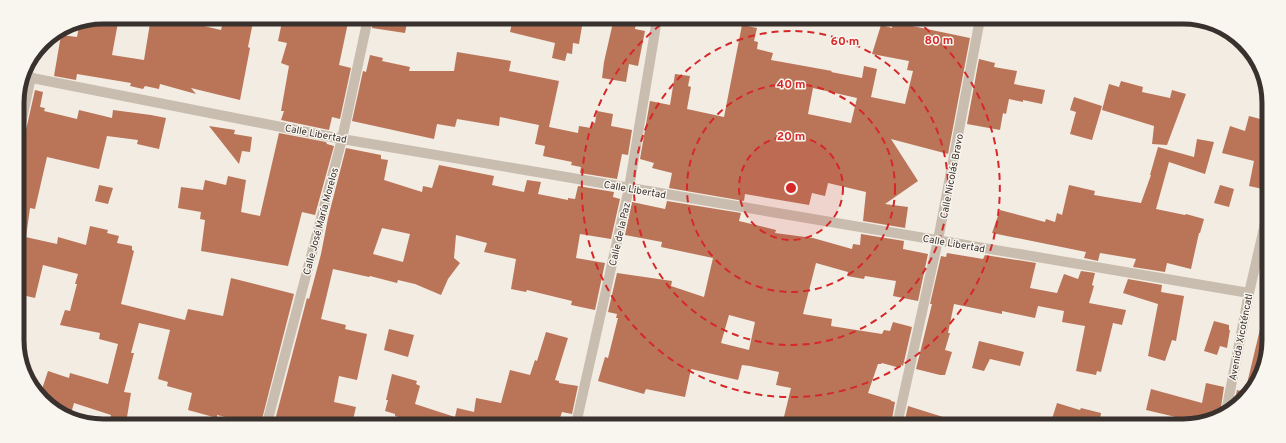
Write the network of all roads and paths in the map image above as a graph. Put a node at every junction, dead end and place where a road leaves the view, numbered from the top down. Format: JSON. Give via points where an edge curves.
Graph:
{"nodes":[{"id":1,"x":367,"y":24,"type":"edge"},
{"id":2,"x":656,"y":24,"type":"edge"},
{"id":3,"x":979,"y":24,"type":"edge"},
{"id":4,"x":28,"y":77,"type":"edge"},
{"id":5,"x":342,"y":138,"type":"junction"},
{"id":6,"x":629,"y":188,"type":"junction"},
{"id":7,"x":1262,"y":237,"type":"edge"},
{"id":8,"x":938,"y":240,"type":"junction"},
{"id":9,"x":1249,"y":293,"type":"junction"},
{"id":10,"x":1227,"y":406,"type":"edge"},
{"id":11,"x":268,"y":419,"type":"edge"},
{"id":12,"x":577,"y":419,"type":"edge"},
{"id":13,"x":898,"y":419,"type":"edge"}],
"edges":[{"from":1,"to":5,"type":"street","name":"Calle José María Morelos"},
{"from":2,"to":6,"type":"street","name":"Calle de la Paz"},
{"from":3,"to":8,"type":"street","name":"Calle Nicolás Bravo"},
{"from":4,"to":5,"type":"street","name":"Calle Libertad"},
{"from":5,"to":6,"type":"street","name":"Calle Libertad"},
{"from":5,"to":11,"type":"street","name":"Calle José María Morelos"},
{"from":6,"to":8,"type":"street","name":"Calle Libertad"},
{"from":6,"to":12,"type":"street","name":"Calle de la Paz"},
{"from":7,"to":9,"type":"street","name":"Avenida Xicoténcatl"},
{"from":8,"to":9,"type":"street","name":"Calle Libertad"},
{"from":8,"to":13,"type":"street","name":"Calle Nicolás Bravo"},
{"from":9,"to":10,"type":"street","name":"Avenida Xicoténcatl"}]}
